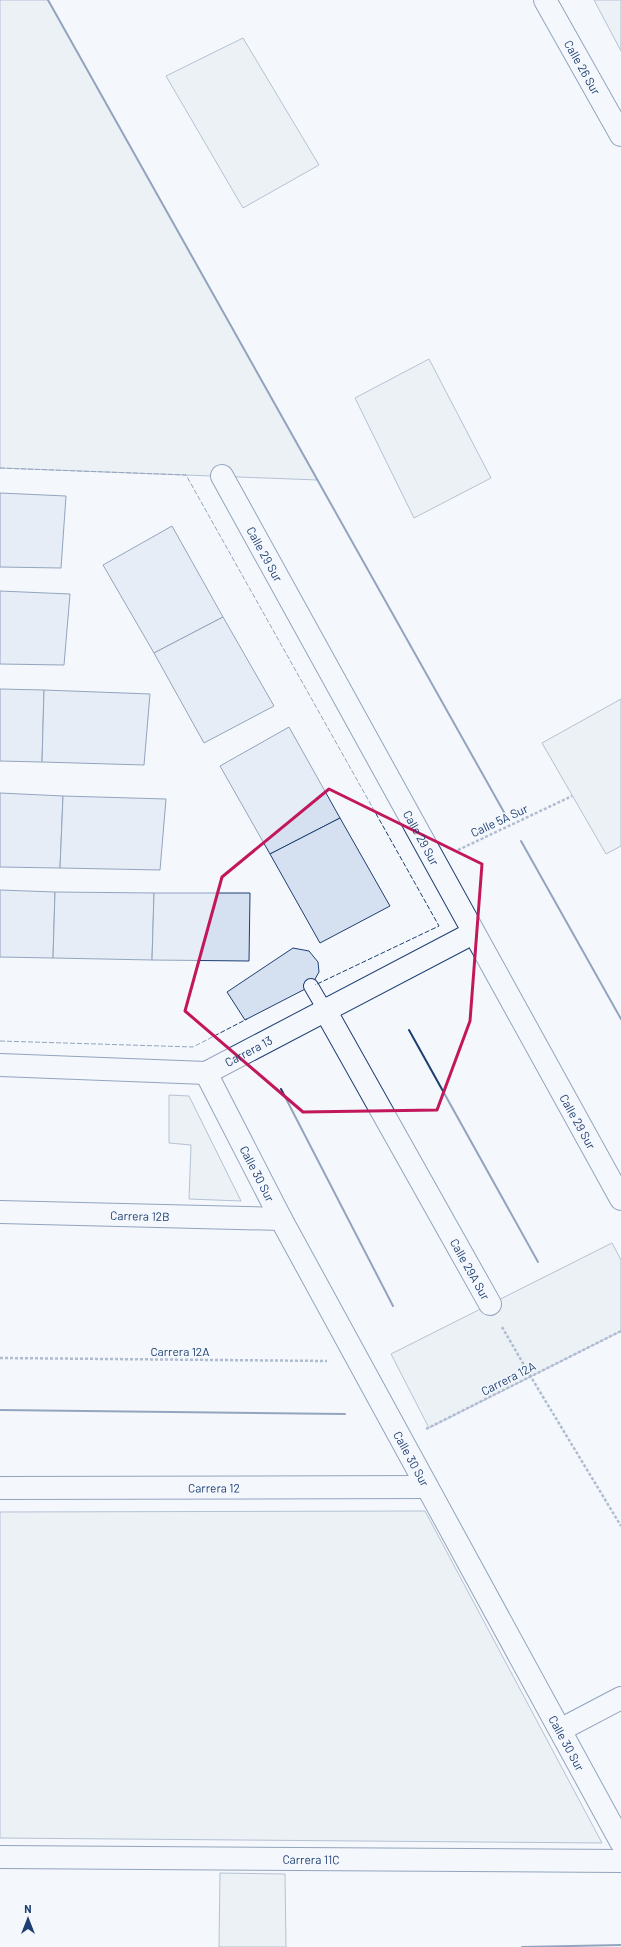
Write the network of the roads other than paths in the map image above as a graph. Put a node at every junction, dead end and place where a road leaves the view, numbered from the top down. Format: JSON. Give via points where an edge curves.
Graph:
{"nodes":[{"id":1,"x":545,"y":0,"type":"edge"},
{"id":2,"x":621,"y":135,"type":"edge"},
{"id":3,"x":222,"y":476,"type":"dead end"},
{"id":4,"x":473,"y":933,"type":"junction"},
{"id":5,"x":311,"y":986,"type":"dead end"},
{"id":6,"x":325,"y":1010,"type":"junction"},
{"id":7,"x":0,"y":1065,"type":"edge"},
{"id":8,"x":206,"y":1073,"type":"junction"},
{"id":9,"x":621,"y":1199,"type":"edge"},
{"id":10,"x":0,"y":1212,"type":"edge"},
{"id":11,"x":281,"y":1218,"type":"junction"},
{"id":12,"x":490,"y":1304,"type":"road end"},
{"id":13,"x":427,"y":1487,"type":"junction"},
{"id":14,"x":0,"y":1488,"type":"edge"},
{"id":15,"x":621,"y":1698,"type":"edge"},
{"id":16,"x":560,"y":1730,"type":"junction"},
{"id":17,"x":621,"y":1842,"type":"edge"},
{"id":18,"x":0,"y":1857,"type":"edge"},
{"id":19,"x":621,"y":1861,"type":"edge"}],
"edges":[{"from":1,"to":2,"type":"street","name":"Calle 26 Sur"},
{"from":3,"to":4,"type":"street","name":"Calle 29 Sur"},
{"from":4,"to":6,"type":"street","name":"Carrera 13"},
{"from":4,"to":9,"type":"street","name":"Calle 29 Sur"},
{"from":5,"to":6,"type":"lane"},
{"from":6,"to":8,"type":"street","name":"Carrera 13"},
{"from":6,"to":12,"type":"street","name":"Calle 29A Sur"},
{"from":7,"to":8,"type":"street"},
{"from":8,"to":11,"type":"street","name":"Calle 30 Sur"},
{"from":10,"to":11,"type":"street","name":"Carrera 12B"},
{"from":11,"to":13,"type":"street","name":"Calle 30 Sur"},
{"from":13,"to":14,"type":"street","name":"Carrera 12"},
{"from":13,"to":16,"type":"street","name":"Calle 30 Sur"},
{"from":15,"to":16,"type":"street"},
{"from":16,"to":17,"type":"street","name":"Calle 30 Sur"},
{"from":18,"to":19,"type":"street","name":"Carrera 11C"}]}
